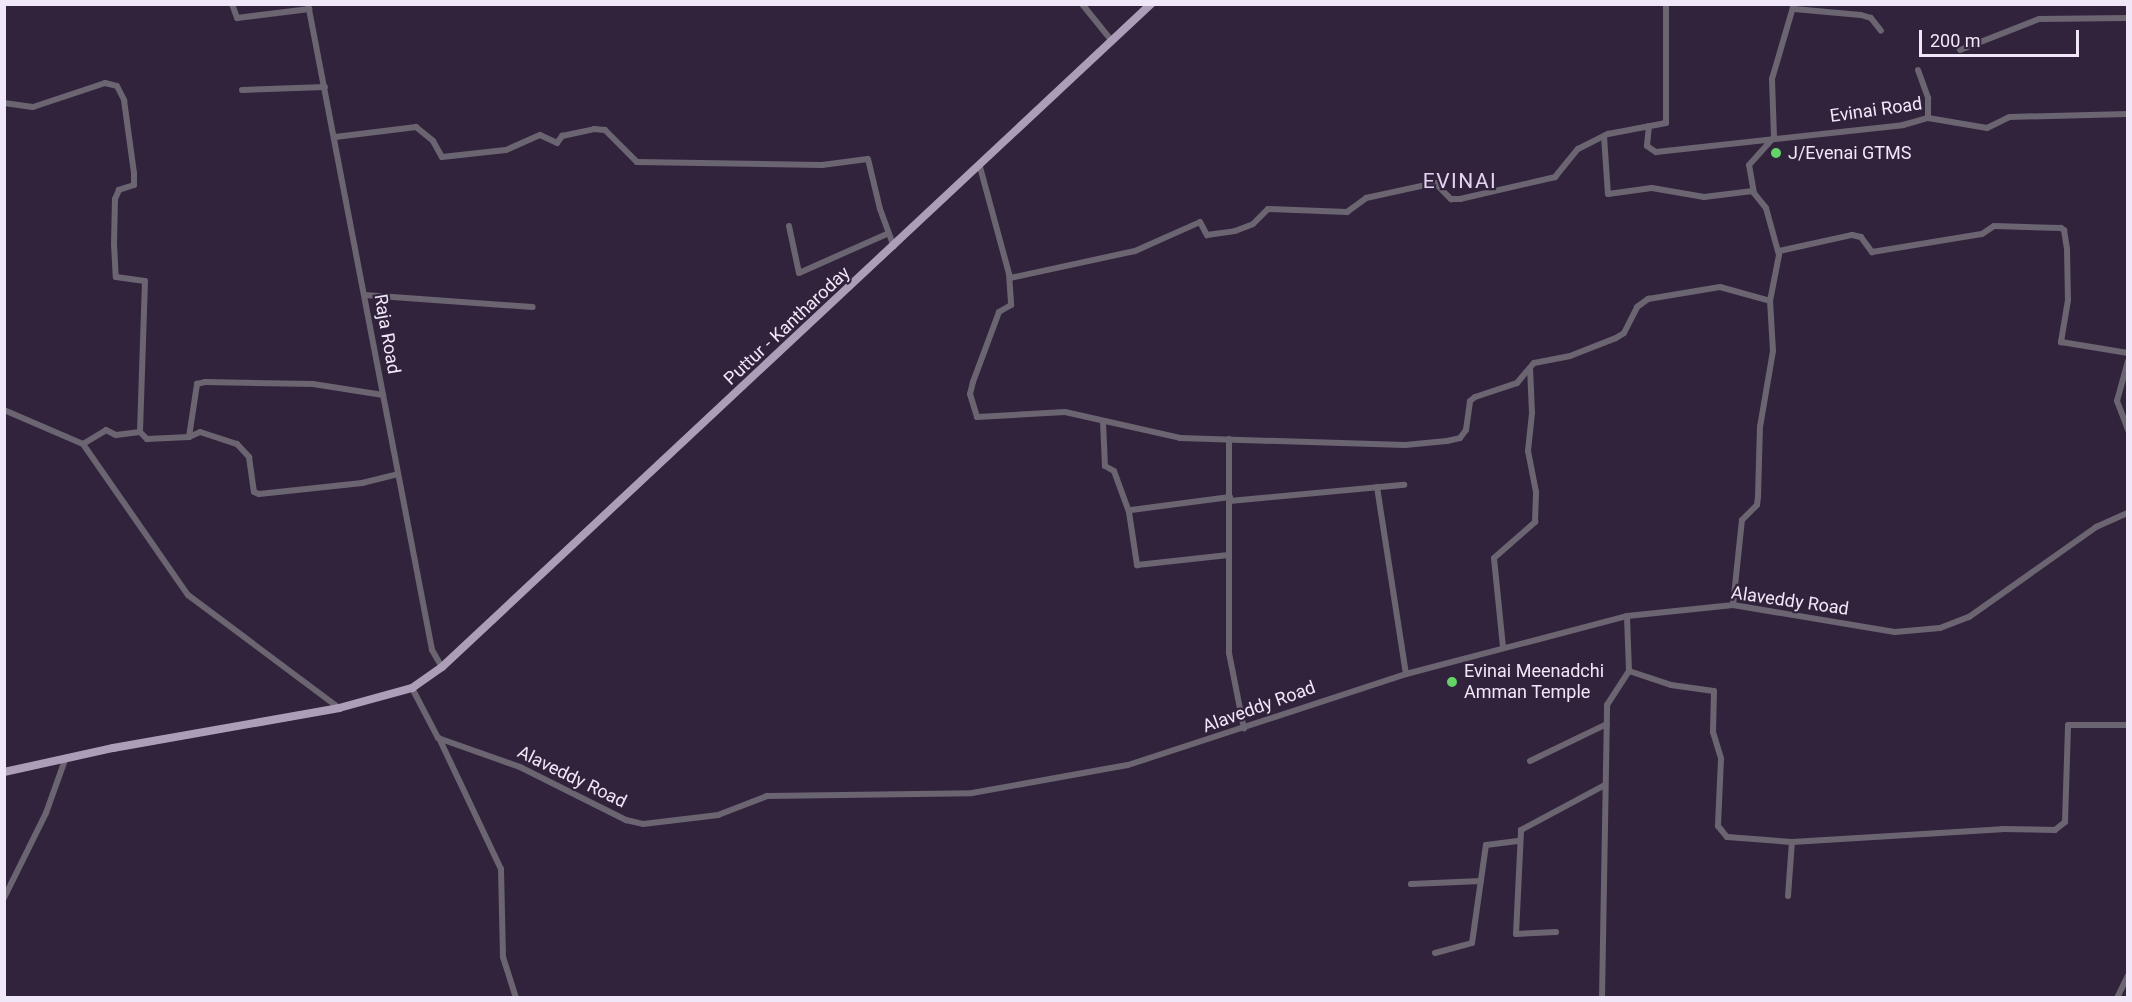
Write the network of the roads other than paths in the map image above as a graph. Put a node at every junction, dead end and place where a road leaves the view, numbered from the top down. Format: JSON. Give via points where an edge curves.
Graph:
{"nodes":[{"id":1,"x":232,"y":4,"type":"edge"},
{"id":2,"x":1082,"y":4,"type":"edge"},
{"id":3,"x":1151,"y":4,"type":"edge"},
{"id":4,"x":1666,"y":4,"type":"edge"},
{"id":5,"x":309,"y":7,"type":"edge"},
{"id":6,"x":1794,"y":7,"type":"edge"},
{"id":7,"x":2127,"y":18,"type":"edge"},
{"id":8,"x":1881,"y":31,"type":"dead end"},
{"id":9,"x":1112,"y":41,"type":"junction"},
{"id":10,"x":1960,"y":50,"type":"dead end"},
{"id":11,"x":1918,"y":70,"type":"dead end"},
{"id":12,"x":325,"y":87,"type":"junction"},
{"id":13,"x":242,"y":90,"type":"dead end"},
{"id":14,"x":4,"y":103,"type":"edge"},
{"id":15,"x":2127,"y":114,"type":"edge"},
{"id":16,"x":1928,"y":118,"type":"junction"},
{"id":17,"x":1649,"y":126,"type":"junction"},
{"id":18,"x":1604,"y":136,"type":"junction"},
{"id":19,"x":1774,"y":136,"type":"junction"},
{"id":20,"x":335,"y":137,"type":"junction"},
{"id":21,"x":980,"y":167,"type":"junction"},
{"id":22,"x":1753,"y":191,"type":"junction"},
{"id":23,"x":789,"y":226,"type":"dead end"},
{"id":24,"x":889,"y":233,"type":"junction"},
{"id":25,"x":894,"y":247,"type":"junction"},
{"id":26,"x":1779,"y":250,"type":"junction"},
{"id":27,"x":1010,"y":278,"type":"junction"},
{"id":28,"x":365,"y":295,"type":"junction"},
{"id":29,"x":1770,"y":301,"type":"junction"},
{"id":30,"x":533,"y":307,"type":"dead end"},
{"id":31,"x":2127,"y":353,"type":"edge"},
{"id":32,"x":2127,"y":361,"type":"edge"},
{"id":33,"x":1529,"y":365,"type":"junction"},
{"id":34,"x":383,"y":395,"type":"junction"},
{"id":35,"x":4,"y":410,"type":"edge"},
{"id":36,"x":1103,"y":421,"type":"junction"},
{"id":37,"x":2127,"y":430,"type":"edge"},
{"id":38,"x":140,"y":432,"type":"junction"},
{"id":39,"x":189,"y":437,"type":"junction"},
{"id":40,"x":1229,"y":438,"type":"junction"},
{"id":41,"x":83,"y":444,"type":"junction"},
{"id":42,"x":398,"y":474,"type":"junction"},
{"id":43,"x":1404,"y":485,"type":"dead end"},
{"id":44,"x":1377,"y":487,"type":"junction"},
{"id":45,"x":1230,"y":499,"type":"junction"},
{"id":46,"x":1131,"y":510,"type":"dead end"},
{"id":47,"x":2127,"y":513,"type":"edge"},
{"id":48,"x":1228,"y":555,"type":"junction"},
{"id":49,"x":1733,"y":605,"type":"junction"},
{"id":50,"x":1627,"y":615,"type":"junction"},
{"id":51,"x":1503,"y":646,"type":"junction"},
{"id":52,"x":442,"y":667,"type":"junction"},
{"id":53,"x":1629,"y":671,"type":"junction"},
{"id":54,"x":1406,"y":674,"type":"junction"},
{"id":55,"x":412,"y":688,"type":"junction"},
{"id":56,"x":339,"y":708,"type":"junction"},
{"id":57,"x":1606,"y":724,"type":"junction"},
{"id":58,"x":2127,"y":725,"type":"edge"},
{"id":59,"x":1244,"y":729,"type":"junction"},
{"id":60,"x":438,"y":738,"type":"junction"},
{"id":61,"x":64,"y":760,"type":"junction"},
{"id":62,"x":1530,"y":761,"type":"dead end"},
{"id":63,"x":4,"y":772,"type":"edge"},
{"id":64,"x":1605,"y":785,"type":"junction"},
{"id":65,"x":1518,"y":841,"type":"junction"},
{"id":66,"x":1792,"y":842,"type":"junction"},
{"id":67,"x":1480,"y":881,"type":"junction"},
{"id":68,"x":1411,"y":884,"type":"dead end"},
{"id":69,"x":1788,"y":896,"type":"dead end"},
{"id":70,"x":4,"y":898,"type":"edge"},
{"id":71,"x":1556,"y":932,"type":"dead end"},
{"id":72,"x":1435,"y":953,"type":"dead end"},
{"id":73,"x":2127,"y":975,"type":"edge"},
{"id":74,"x":516,"y":998,"type":"edge"},
{"id":75,"x":1602,"y":998,"type":"edge"},
{"id":76,"x":2117,"y":998,"type":"edge"}],
"edges":[{"from":1,"to":5,"type":"street","via":[[237,18]]},
{"from":2,"to":9,"type":"street"},
{"from":3,"to":9,"type":"main road","name":"Puttur - Kantharoday"},
{"from":4,"to":17,"type":"street","via":[[1668,46],[1664,64],[1668,112],[1666,123]]},
{"from":5,"to":12,"type":"street","name":"Raja Road"},
{"from":6,"to":8,"type":"street","via":[[1862,15],[1871,18]]},
{"from":6,"to":19,"type":"street","via":[[1772,79]]},
{"from":7,"to":10,"type":"street","via":[[2038,19]]},
{"from":9,"to":21,"type":"main road","name":"Puttur - Kantharoday"},
{"from":11,"to":16,"type":"street","via":[[1928,98]]},
{"from":12,"to":13,"type":"street"},
{"from":12,"to":20,"type":"street","name":"Raja Road"},
{"from":14,"to":38,"type":"street","via":[[33,107],[105,83],[117,86],[124,100],[133,146],[134,184],[119,190],[115,199],[114,244],[116,278],[145,281]]},
{"from":15,"to":16,"type":"street","name":"Evinai Road","via":[[2010,117],[1987,128]]},
{"from":16,"to":19,"type":"street","name":"Evinai Road","via":[[1903,126]]},
{"from":17,"to":18,"type":"street"},
{"from":17,"to":19,"type":"street","name":"Evinai Road","via":[[1647,146],[1656,152]]},
{"from":18,"to":22,"type":"street","via":[[1608,194],[1652,188],[1704,197]]},
{"from":18,"to":27,"type":"street","via":[[1578,149],[1555,177],[1546,180],[1460,199],[1451,199],[1435,183],[1366,198],[1347,212],[1268,209],[1253,224],[1235,231],[1207,235],[1200,222],[1135,251]]},
{"from":19,"to":22,"type":"street","via":[[1750,159]]},
{"from":20,"to":24,"type":"street","via":[[416,127],[433,141],[442,157],[506,150],[540,135],[557,143],[562,136],[594,129],[605,130],[637,162],[822,165],[868,159]]},
{"from":20,"to":28,"type":"street","name":"Raja Road"},
{"from":21,"to":25,"type":"main road","name":"Puttur - Kantharoday"},
{"from":21,"to":27,"type":"street"},
{"from":22,"to":26,"type":"street","via":[[1766,208]]},
{"from":23,"to":24,"type":"street","via":[[799,273]]},
{"from":24,"to":25,"type":"street"},
{"from":25,"to":52,"type":"main road","name":"Puttur - Kantharoday"},
{"from":26,"to":29,"type":"street"},
{"from":26,"to":31,"type":"street","via":[[1852,235],[1861,237],[1872,252],[1982,234],[1994,226],[2061,228],[2067,249],[2068,292],[2061,342]]},
{"from":27,"to":36,"type":"street","via":[[1011,305],[999,312],[973,381],[972,411],[976,417],[1065,412]]},
{"from":28,"to":30,"type":"street"},
{"from":28,"to":34,"type":"street","name":"Raja Road"},
{"from":29,"to":33,"type":"street","via":[[1720,287],[1661,295],[1637,307],[1624,333],[1616,338],[1570,356]]},
{"from":29,"to":49,"type":"street","via":[[1773,351],[1760,427],[1758,497],[1757,505],[1742,520]]},
{"from":32,"to":37,"type":"street","via":[[2117,401]]},
{"from":33,"to":40,"type":"street","via":[[1517,382],[1470,401],[1466,430],[1460,438],[1405,445]]},
{"from":33,"to":51,"type":"street","via":[[1532,412],[1528,451],[1536,492],[1535,522],[1494,558]]},
{"from":34,"to":39,"type":"street","via":[[313,384],[205,382],[197,384]]},
{"from":34,"to":42,"type":"street","name":"Raja Road"},
{"from":35,"to":41,"type":"street"},
{"from":36,"to":40,"type":"street","via":[[1180,438]]},
{"from":36,"to":48,"type":"street","via":[[1105,466],[1114,471],[1129,512],[1137,565]]},
{"from":38,"to":39,"type":"street","via":[[147,440]]},
{"from":38,"to":41,"type":"street","via":[[116,435],[106,430]]},
{"from":39,"to":42,"type":"street","via":[[200,432],[237,444],[249,458],[254,492],[259,494],[362,483]]},
{"from":40,"to":45,"type":"street"},
{"from":41,"to":56,"type":"street","via":[[188,596]]},
{"from":42,"to":52,"type":"street","name":"Raja Road","via":[[432,650]]},
{"from":43,"to":44,"type":"street"},
{"from":44,"to":45,"type":"street"},
{"from":44,"to":54,"type":"street"},
{"from":45,"to":46,"type":"street"},
{"from":45,"to":48,"type":"street"},
{"from":47,"to":49,"type":"street","name":"Alaveddy Road","via":[[2096,527],[1969,616],[1940,628],[1895,632]]},
{"from":48,"to":59,"type":"street","via":[[1229,653]]},
{"from":49,"to":50,"type":"street","name":"Alaveddy Road"},
{"from":50,"to":51,"type":"street","name":"Alaveddy Road"},
{"from":50,"to":53,"type":"street"},
{"from":51,"to":54,"type":"street","name":"Alaveddy Road"},
{"from":52,"to":55,"type":"main road","name":"Puttur - Kantharoday"},
{"from":53,"to":57,"type":"street","via":[[1607,705]]},
{"from":53,"to":66,"type":"street","via":[[1671,685],[1714,691],[1713,732],[1721,759],[1718,826],[1722,834]]},
{"from":54,"to":59,"type":"street","name":"Alaveddy Road"},
{"from":55,"to":56,"type":"main road","name":"Puttur - Kantharoday"},
{"from":55,"to":60,"type":"street"},
{"from":56,"to":61,"type":"main road","name":"Puttur - Kantharoday","via":[[113,747]]},
{"from":57,"to":62,"type":"street"},
{"from":57,"to":64,"type":"street"},
{"from":58,"to":66,"type":"street","via":[[2068,725],[2065,822],[2061,828]]},
{"from":59,"to":60,"type":"street","name":"Alaveddy Road","via":[[1128,765],[972,793],[767,796],[718,814],[643,824],[626,820],[520,767]]},
{"from":60,"to":74,"type":"street","via":[[501,869],[503,957]]},
{"from":61,"to":63,"type":"main road","name":"Puttur - Kantharoday"},
{"from":61,"to":70,"type":"street","via":[[46,813]]},
{"from":64,"to":65,"type":"street","via":[[1526,825]]},
{"from":64,"to":75,"type":"street"},
{"from":65,"to":67,"type":"street","via":[[1486,845]]},
{"from":65,"to":71,"type":"street","via":[[1516,934]]},
{"from":66,"to":69,"type":"street"},
{"from":67,"to":68,"type":"street"},
{"from":67,"to":72,"type":"street","via":[[1472,943]]},
{"from":73,"to":76,"type":"street"}]}
